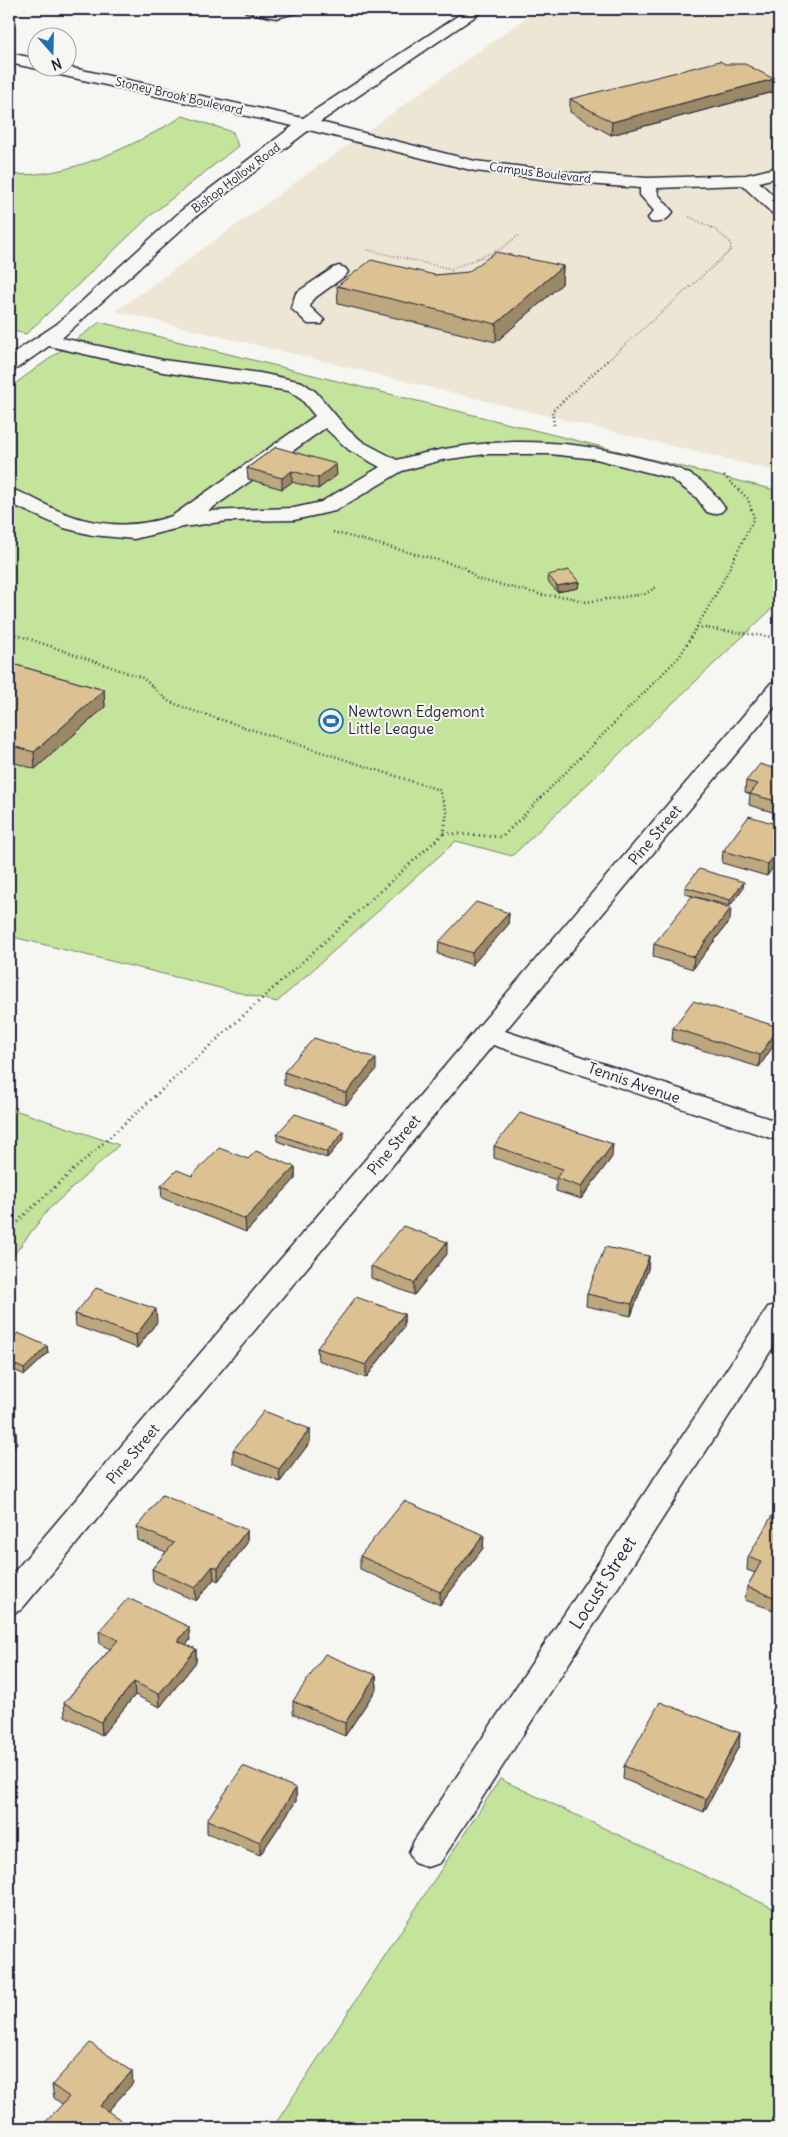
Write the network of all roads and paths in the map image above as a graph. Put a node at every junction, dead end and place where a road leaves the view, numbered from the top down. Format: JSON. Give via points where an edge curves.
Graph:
{"nodes":[{"id":1,"x":251,"y":9,"type":"edge"},
{"id":2,"x":295,"y":9,"type":"edge"},
{"id":3,"x":478,"y":9,"type":"edge"},
{"id":4,"x":9,"y":58,"type":"edge"},
{"id":5,"x":28,"y":62,"type":"edge"},
{"id":6,"x":78,"y":74,"type":"edge"},
{"id":7,"x":306,"y":124,"type":"junction"},
{"id":8,"x":659,"y":166,"type":"dead end"},
{"id":9,"x":779,"y":172,"type":"edge"},
{"id":10,"x":746,"y":180,"type":"junction"},
{"id":11,"x":673,"y":182,"type":"junction"},
{"id":12,"x":648,"y":183,"type":"junction"},
{"id":13,"x":779,"y":210,"type":"edge"},
{"id":14,"x":660,"y":215,"type":"joint"},
{"id":15,"x":519,"y":234,"type":"dead end"},
{"id":16,"x":368,"y":250,"type":"dead end"},
{"id":17,"x":451,"y":269,"type":"junction"},
{"id":18,"x":339,"y":272,"type":"dead end"},
{"id":19,"x":454,"y":278,"type":"edge"},
{"id":20,"x":315,"y":320,"type":"dead end"},
{"id":21,"x":46,"y":340,"type":"junction"},
{"id":22,"x":9,"y":365,"type":"edge"},
{"id":23,"x":327,"y":417,"type":"junction"},
{"id":24,"x":560,"y":428,"type":"dead end"},
{"id":25,"x":395,"y":467,"type":"junction"},
{"id":26,"x":720,"y":474,"type":"dead end"},
{"id":27,"x":9,"y":495,"type":"edge"},
{"id":28,"x":714,"y":508,"type":"dead end"},
{"id":29,"x":305,"y":512,"type":"junction"},
{"id":30,"x":180,"y":521,"type":"junction"},
{"id":31,"x":658,"y":586,"type":"dead end"},
{"id":32,"x":697,"y":627,"type":"junction"},
{"id":33,"x":9,"y":632,"type":"edge"},
{"id":34,"x":779,"y":638,"type":"edge"},
{"id":35,"x":779,"y":688,"type":"edge"},
{"id":36,"x":444,"y":833,"type":"junction"},
{"id":37,"x":488,"y":1034,"type":"junction"},
{"id":38,"x":779,"y":1132,"type":"edge"},
{"id":39,"x":9,"y":1234,"type":"edge"},
{"id":40,"x":779,"y":1314,"type":"edge"},
{"id":41,"x":9,"y":1600,"type":"edge"},
{"id":42,"x":426,"y":1852,"type":"dead end"}],
"edges":[{"from":1,"to":2,"type":"street","via":[[276,13]]},
{"from":3,"to":7,"type":"street","name":"Bishop Hollow Road"},
{"from":4,"to":5,"type":"street"},
{"from":6,"to":7,"type":"street","name":"Stoney Brook Boulevard"},
{"from":7,"to":12,"type":"street","name":"Campus Boulevard","via":[[471,171]]},
{"from":7,"to":21,"type":"street","name":"Bishop Hollow Road","via":[[188,214],[64,328]]},
{"from":8,"to":11,"type":"street"},
{"from":9,"to":10,"type":"street","name":"Campus Boulevard"},
{"from":10,"to":11,"type":"street","name":"Campus Boulevard"},
{"from":10,"to":13,"type":"street"},
{"from":11,"to":12,"type":"street","name":"Campus Boulevard"},
{"from":12,"to":14,"type":"street","via":[[649,195]]},
{"from":14,"to":24,"type":"path","via":[[680,213],[716,230],[730,242],[731,250],[552,411],[552,424]]},
{"from":15,"to":17,"type":"path","via":[[501,249]]},
{"from":16,"to":17,"type":"path"},
{"from":17,"to":19,"type":"path"},
{"from":18,"to":20,"type":"street","via":[[303,296],[300,308]]},
{"from":21,"to":22,"type":"street","name":"Bishop Hollow Road"},
{"from":21,"to":23,"type":"street","via":[[163,366],[294,386],[309,396]]},
{"from":23,"to":25,"type":"street","via":[[356,446]]},
{"from":23,"to":30,"type":"street"},
{"from":25,"to":28,"type":"street","via":[[440,454],[486,448],[550,448],[597,453],[677,474],[704,493]]},
{"from":25,"to":29,"type":"street","via":[[328,507]]},
{"from":26,"to":32,"type":"path","via":[[748,499],[754,518]]},
{"from":27,"to":30,"type":"street","via":[[41,511],[94,530],[129,534],[160,529]]},
{"from":29,"to":30,"type":"street","via":[[228,515]]},
{"from":29,"to":31,"type":"path","via":[[318,528],[464,567],[477,579],[543,595],[568,596],[586,602],[645,594]]},
{"from":32,"to":34,"type":"path"},
{"from":32,"to":36,"type":"path","via":[[680,656],[502,837]]},
{"from":33,"to":36,"type":"path","via":[[143,678],[168,701],[188,710],[439,790],[447,812]]},
{"from":35,"to":37,"type":"street","name":"Pine Street"},
{"from":36,"to":39,"type":"path","via":[[22,1217]]},
{"from":37,"to":38,"type":"street","name":"Tennis Avenue"},
{"from":37,"to":41,"type":"street","name":"Pine Street"},
{"from":40,"to":42,"type":"street","name":"Locust Street"}]}
